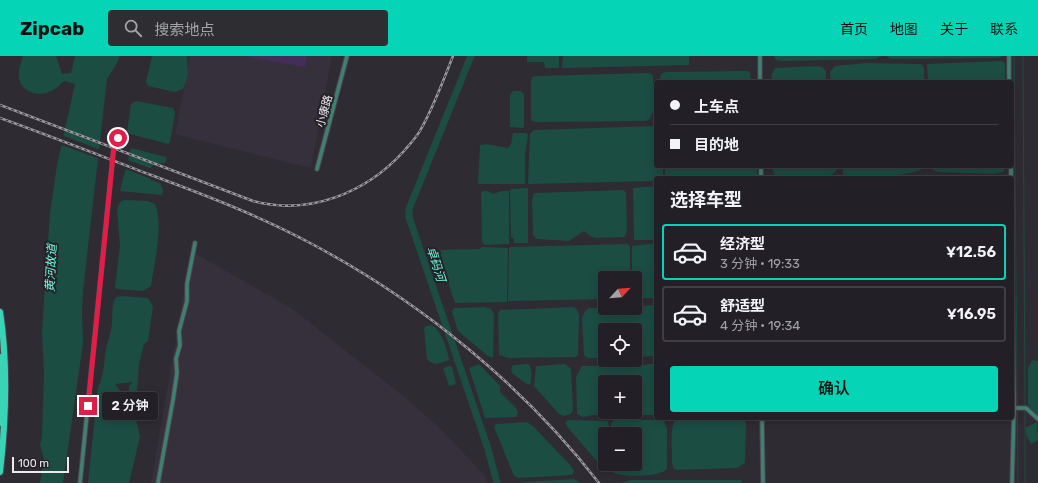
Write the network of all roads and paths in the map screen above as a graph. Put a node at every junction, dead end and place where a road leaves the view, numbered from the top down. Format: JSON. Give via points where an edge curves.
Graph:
{"nodes":[{"id":1,"x":347,"y":56,"type":"edge"},
{"id":2,"x":760,"y":56,"type":"edge"},
{"id":3,"x":1009,"y":56,"type":"edge"},
{"id":4,"x":760,"y":80,"type":"edge"},
{"id":5,"x":1009,"y":80,"type":"edge"},
{"id":6,"x":118,"y":138,"type":"dead end"},
{"id":7,"x":317,"y":170,"type":"dead end"},
{"id":8,"x":195,"y":243,"type":"dead end"},
{"id":9,"x":1014,"y":308,"type":"edge"},
{"id":10,"x":0,"y":312,"type":"edge"},
{"id":11,"x":0,"y":357,"type":"edge"},
{"id":12,"x":1019,"y":408,"type":"junction"},
{"id":13,"x":1038,"y":419,"type":"edge"},
{"id":14,"x":762,"y":420,"type":"edge"},
{"id":15,"x":0,"y":423,"type":"edge"},
{"id":16,"x":0,"y":472,"type":"edge"},
{"id":17,"x":80,"y":483,"type":"edge"},
{"id":18,"x":158,"y":483,"type":"edge"},
{"id":19,"x":763,"y":483,"type":"edge"},
{"id":20,"x":1012,"y":483,"type":"edge"}],
"edges":[{"from":1,"to":7,"type":"street","name":"小康路"},
{"from":2,"to":4,"type":"street"},
{"from":3,"to":5,"type":"street"},
{"from":6,"to":17,"type":"street","via":[[114,145]]},
{"from":8,"to":18,"type":"street","via":[[176,359],[173,400]]},
{"from":9,"to":12,"type":"street"},
{"from":10,"to":16,"type":"main road","via":[[4,338],[5,420]]},
{"from":11,"to":15,"type":"main road"},
{"from":12,"to":13,"type":"street"},
{"from":12,"to":20,"type":"street"},
{"from":14,"to":19,"type":"street"}]}
